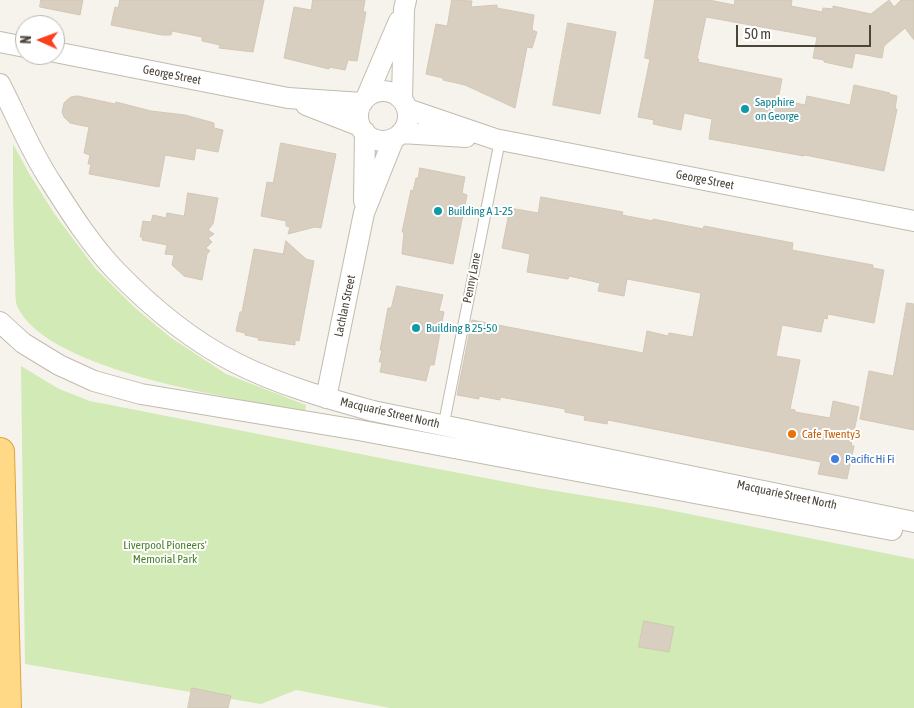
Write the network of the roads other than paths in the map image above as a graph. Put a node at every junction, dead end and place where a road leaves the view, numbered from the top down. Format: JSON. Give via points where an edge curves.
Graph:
{"nodes":[{"id":1,"x":405,"y":5,"type":"edge"},
{"id":2,"x":0,"y":42,"type":"edge"},
{"id":3,"x":15,"y":44,"type":"edge"},
{"id":4,"x":65,"y":54,"type":"edge"},
{"id":5,"x":0,"y":84,"type":"edge"},
{"id":6,"x":288,"y":98,"type":"junction"},
{"id":7,"x":365,"y":100,"type":"junction"},
{"id":8,"x":404,"y":105,"type":"junction"},
{"id":9,"x":363,"y":129,"type":"junction"},
{"id":10,"x":398,"y":135,"type":"junction"},
{"id":11,"x":498,"y":139,"type":"junction"},
{"id":12,"x":364,"y":214,"type":"junction"},
{"id":13,"x":914,"y":221,"type":"edge"},
{"id":14,"x":0,"y":322,"type":"edge"},
{"id":15,"x":326,"y":398,"type":"junction"},
{"id":16,"x":443,"y":425,"type":"junction"},
{"id":17,"x":440,"y":446,"type":"junction"},
{"id":18,"x":0,"y":452,"type":"edge"},
{"id":19,"x":0,"y":479,"type":"edge"},
{"id":20,"x":914,"y":522,"type":"edge"},
{"id":21,"x":914,"y":534,"type":"edge"},
{"id":22,"x":7,"y":708,"type":"edge"}],
"edges":[{"from":1,"to":7,"type":"street"},
{"from":1,"to":8,"type":"street"},
{"from":2,"to":3,"type":"street"},
{"from":4,"to":6,"type":"street","name":"George Street"},
{"from":5,"to":15,"type":"street","name":"Macquarie Street North","via":[[50,181],[115,270],[179,327],[212,350],[267,378]]},
{"from":6,"to":7,"type":"street","name":"George Street"},
{"from":6,"to":9,"type":"street","name":"George Street"},
{"from":7,"to":8,"type":"street","via":[[381,91],[389,92]]},
{"from":7,"to":9,"type":"street","via":[[359,110]]},
{"from":8,"to":10,"type":"street","via":[[407,118]]},
{"from":8,"to":11,"type":"street","name":"George Street"},
{"from":9,"to":10,"type":"street","via":[[379,140]]},
{"from":9,"to":12,"type":"street","name":"Lachlan Street"},
{"from":10,"to":11,"type":"street","name":"George Street"},
{"from":10,"to":12,"type":"street","name":"Lachlan Street"},
{"from":11,"to":13,"type":"street","name":"George Street"},
{"from":11,"to":16,"type":"lane","name":"Penny Lane"},
{"from":12,"to":15,"type":"street","name":"Lachlan Street"},
{"from":14,"to":17,"type":"street","name":"Macquarie Street North","via":[[23,343],[94,381],[141,394]]},
{"from":15,"to":16,"type":"street","name":"Macquarie Street North"},
{"from":16,"to":17,"type":"lane","name":"Penny Lane"},
{"from":16,"to":20,"type":"street","name":"Macquarie Street North"},
{"from":17,"to":21,"type":"street","name":"Macquarie Street North"},
{"from":18,"to":19,"type":"highway"},
{"from":19,"to":22,"type":"highway"}]}
